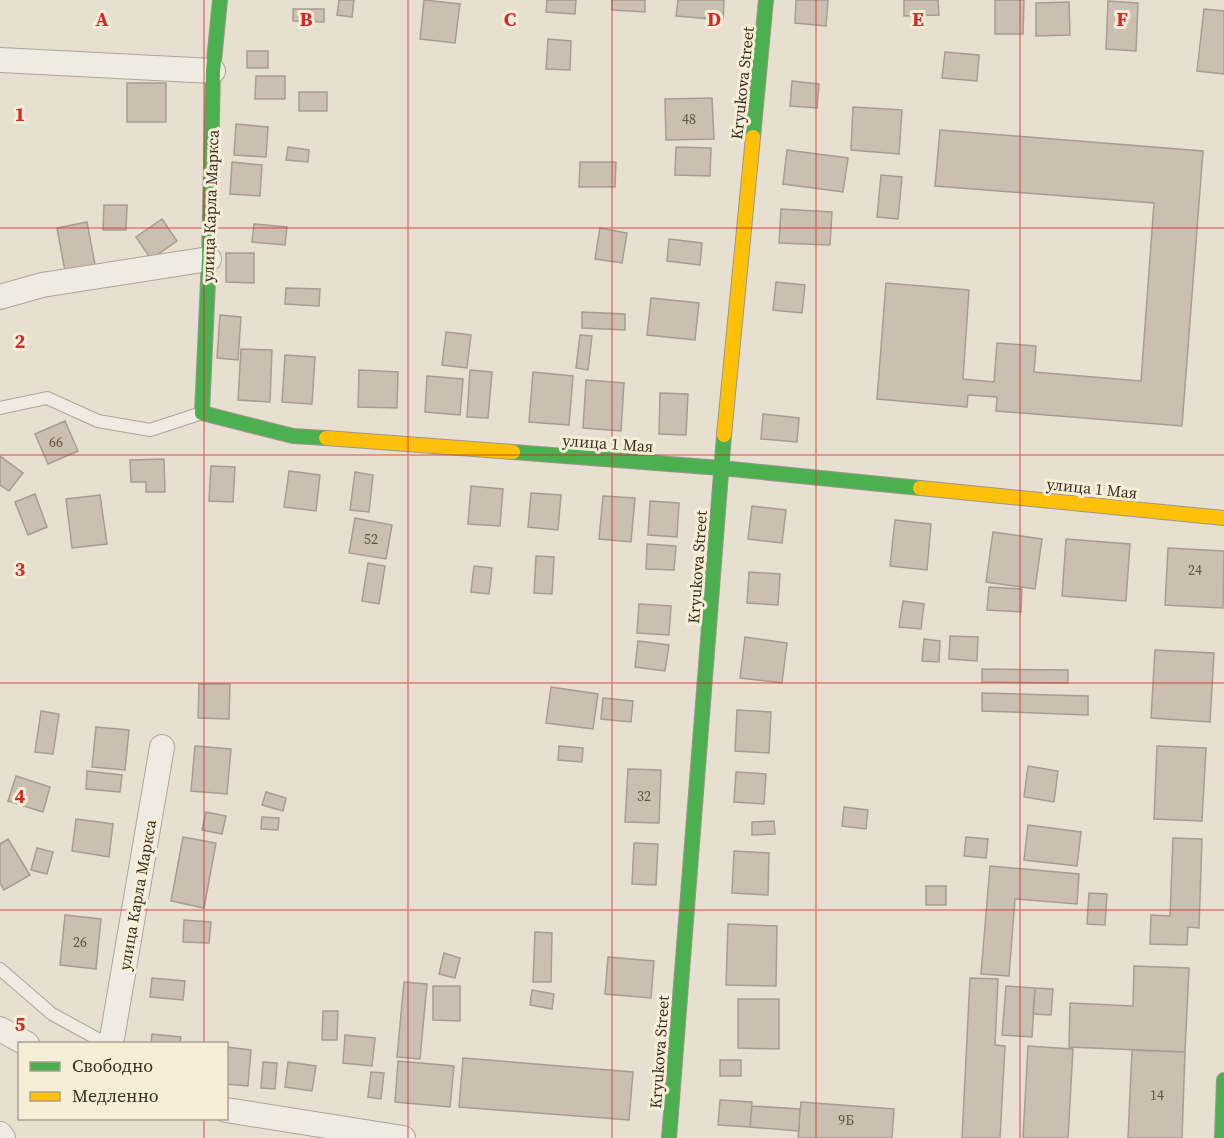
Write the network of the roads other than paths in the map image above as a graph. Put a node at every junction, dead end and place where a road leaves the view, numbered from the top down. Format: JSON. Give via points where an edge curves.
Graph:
{"nodes":[{"id":1,"x":220,"y":0,"type":"edge"},
{"id":2,"x":766,"y":0,"type":"edge"},
{"id":3,"x":0,"y":60,"type":"edge"},
{"id":4,"x":213,"y":71,"type":"junction"},
{"id":5,"x":209,"y":259,"type":"junction"},
{"id":6,"x":0,"y":297,"type":"edge"},
{"id":7,"x":0,"y":408,"type":"edge"},
{"id":8,"x":202,"y":413,"type":"junction"},
{"id":9,"x":721,"y":468,"type":"junction"},
{"id":10,"x":1224,"y":518,"type":"edge"},
{"id":11,"x":162,"y":747,"type":"dead end"},
{"id":12,"x":0,"y":969,"type":"edge"},
{"id":13,"x":0,"y":1029,"type":"edge"},
{"id":14,"x":23,"y":1042,"type":"edge"},
{"id":15,"x":105,"y":1042,"type":"edge"},
{"id":16,"x":109,"y":1042,"type":"edge"},
{"id":17,"x":1224,"y":1080,"type":"edge"},
{"id":18,"x":228,"y":1110,"type":"edge"},
{"id":19,"x":0,"y":1134,"type":"edge"},
{"id":20,"x":3,"y":1138,"type":"edge"},
{"id":21,"x":403,"y":1138,"type":"edge"},
{"id":22,"x":669,"y":1138,"type":"edge"},
{"id":23,"x":1222,"y":1138,"type":"edge"}],
"edges":[{"from":1,"to":4,"type":"street","name":"улица Карла Маркса"},
{"from":2,"to":9,"type":"street","name":"Kryukova Street"},
{"from":3,"to":4,"type":"street"},
{"from":4,"to":5,"type":"street","name":"улица Карла Маркса"},
{"from":5,"to":6,"type":"street","via":[[42,285]]},
{"from":5,"to":8,"type":"street","name":"улица Карла Маркса"},
{"from":7,"to":8,"type":"lane","via":[[47,398],[98,421],[150,430]]},
{"from":8,"to":9,"type":"street","name":"улица 1 Мая","via":[[292,436]]},
{"from":9,"to":10,"type":"street","name":"улица 1 Мая"},
{"from":9,"to":22,"type":"street","name":"Kryukova Street"},
{"from":11,"to":16,"type":"street","name":"улица Карла Маркса"},
{"from":12,"to":15,"type":"lane","via":[[52,1014]]},
{"from":13,"to":14,"type":"street"},
{"from":17,"to":23,"type":"street"},
{"from":18,"to":21,"type":"street"},
{"from":19,"to":20,"type":"street"}]}
